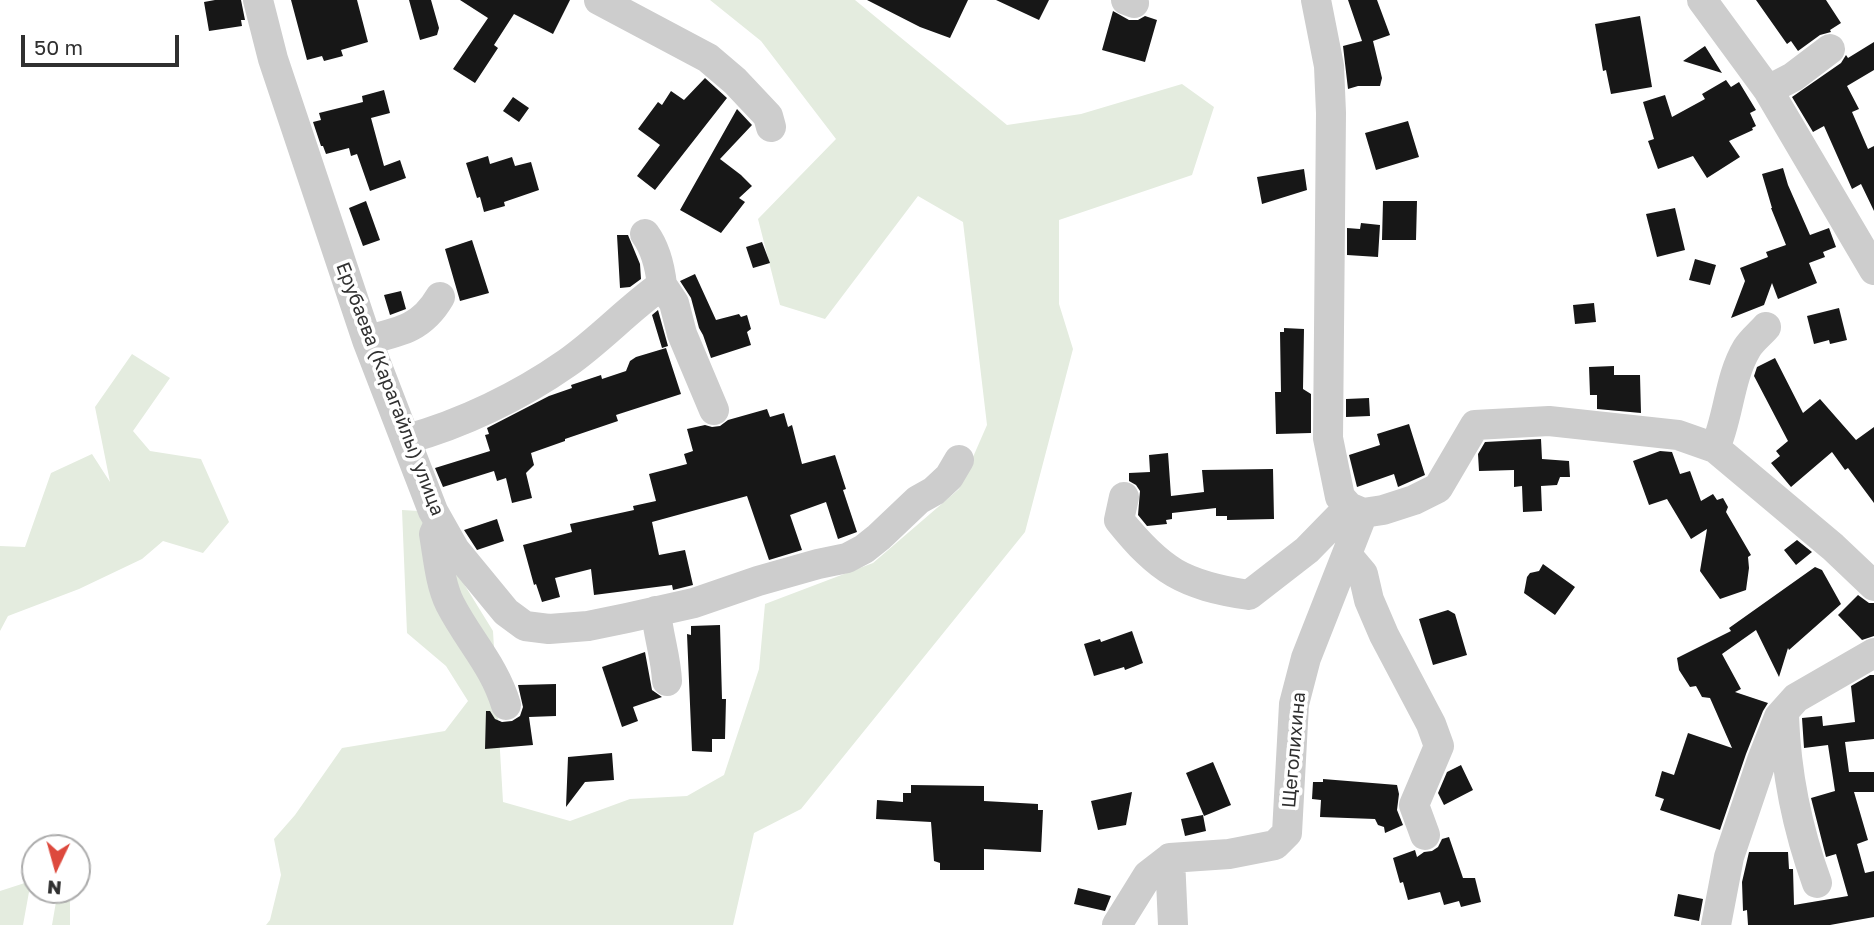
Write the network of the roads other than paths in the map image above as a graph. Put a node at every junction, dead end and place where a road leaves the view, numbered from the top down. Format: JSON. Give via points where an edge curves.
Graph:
{"nodes":[{"id":1,"x":258,"y":0,"type":"edge"},
{"id":2,"x":600,"y":0,"type":"edge"},
{"id":3,"x":1317,"y":0,"type":"edge"},
{"id":4,"x":1702,"y":0,"type":"edge"},
{"id":5,"x":1830,"y":49,"type":"dead end"},
{"id":6,"x":1768,"y":90,"type":"junction"},
{"id":7,"x":771,"y":127,"type":"dead end"},
{"id":8,"x":645,"y":234,"type":"dead end"},
{"id":9,"x":1874,"y":270,"type":"edge"},
{"id":10,"x":662,"y":285,"type":"junction"},
{"id":11,"x":440,"y":297,"type":"dead end"},
{"id":12,"x":1766,"y":327,"type":"dead end"},
{"id":13,"x":367,"y":340,"type":"junction"},
{"id":14,"x":714,"y":410,"type":"dead end"},
{"id":15,"x":407,"y":439,"type":"junction"},
{"id":16,"x":1715,"y":448,"type":"junction"},
{"id":17,"x":959,"y":460,"type":"dead end"},
{"id":18,"x":1124,"y":497,"type":"dead end"},
{"id":19,"x":1356,"y":510,"type":"junction"},
{"id":20,"x":439,"y":521,"type":"junction"},
{"id":21,"x":1347,"y":555,"type":"junction"},
{"id":22,"x":1874,"y":586,"type":"edge"},
{"id":23,"x":656,"y":611,"type":"junction"},
{"id":24,"x":1874,"y":653,"type":"edge"},
{"id":25,"x":667,"y":681,"type":"dead end"},
{"id":26,"x":506,"y":705,"type":"dead end"},
{"id":27,"x":1784,"y":712,"type":"junction"},
{"id":28,"x":1425,"y":835,"type":"dead end"},
{"id":29,"x":1170,"y":858,"type":"junction"},
{"id":30,"x":1817,"y":883,"type":"dead end"},
{"id":31,"x":1117,"y":925,"type":"edge"},
{"id":32,"x":1173,"y":925,"type":"edge"},
{"id":33,"x":1716,"y":925,"type":"edge"}],
"edges":[{"from":1,"to":13,"type":"street","name":"Ерубаева (Карагайлы) улица","via":[[273,59]]},
{"from":2,"to":7,"type":"street","via":[[708,58],[768,116]]},
{"from":3,"to":19,"type":"street","via":[[1329,66],[1331,113],[1328,438],[1340,497]]},
{"from":4,"to":6,"type":"street"},
{"from":5,"to":6,"type":"street"},
{"from":6,"to":9,"type":"street"},
{"from":8,"to":10,"type":"street","via":[[652,243]]},
{"from":10,"to":14,"type":"street","via":[[674,303]]},
{"from":10,"to":15,"type":"street","via":[[567,363],[526,388],[480,412]]},
{"from":11,"to":13,"type":"street","via":[[432,312],[416,325]]},
{"from":12,"to":16,"type":"street","via":[[1748,347],[1735,376]]},
{"from":13,"to":15,"type":"street","name":"Ерубаева (Карагайлы) улица"},
{"from":15,"to":20,"type":"street","name":"Ерубаева (Карагайлы) улица"},
{"from":16,"to":19,"type":"street","via":[[1678,435],[1549,421],[1475,425],[1438,488],[1383,510]]},
{"from":16,"to":22,"type":"street"},
{"from":17,"to":23,"type":"street","name":"Ерубаева (Карагайлы) улица","via":[[934,491],[847,558]]},
{"from":18,"to":19,"type":"street","via":[[1119,520],[1140,547],[1179,577],[1210,589],[1249,595]]},
{"from":19,"to":21,"type":"street","name":"Щеголихина"},
{"from":20,"to":23,"type":"street","name":"Ерубаева (Карагайлы) улица","via":[[481,583],[525,626],[588,626]]},
{"from":20,"to":26,"type":"street","via":[[434,534],[449,602],[494,673]]},
{"from":21,"to":28,"type":"street","via":[[1363,574],[1384,635],[1439,746],[1415,804]]},
{"from":21,"to":29,"type":"street","name":"Щеголихина","via":[[1306,658],[1294,704],[1287,833],[1275,845]]},
{"from":23,"to":25,"type":"street"},
{"from":24,"to":27,"type":"street","via":[[1796,698]]},
{"from":27,"to":30,"type":"street","via":[[1788,779]]},
{"from":27,"to":33,"type":"street","via":[[1762,760],[1729,857]]},
{"from":29,"to":31,"type":"street","via":[[1148,875]]},
{"from":29,"to":32,"type":"street"}]}
